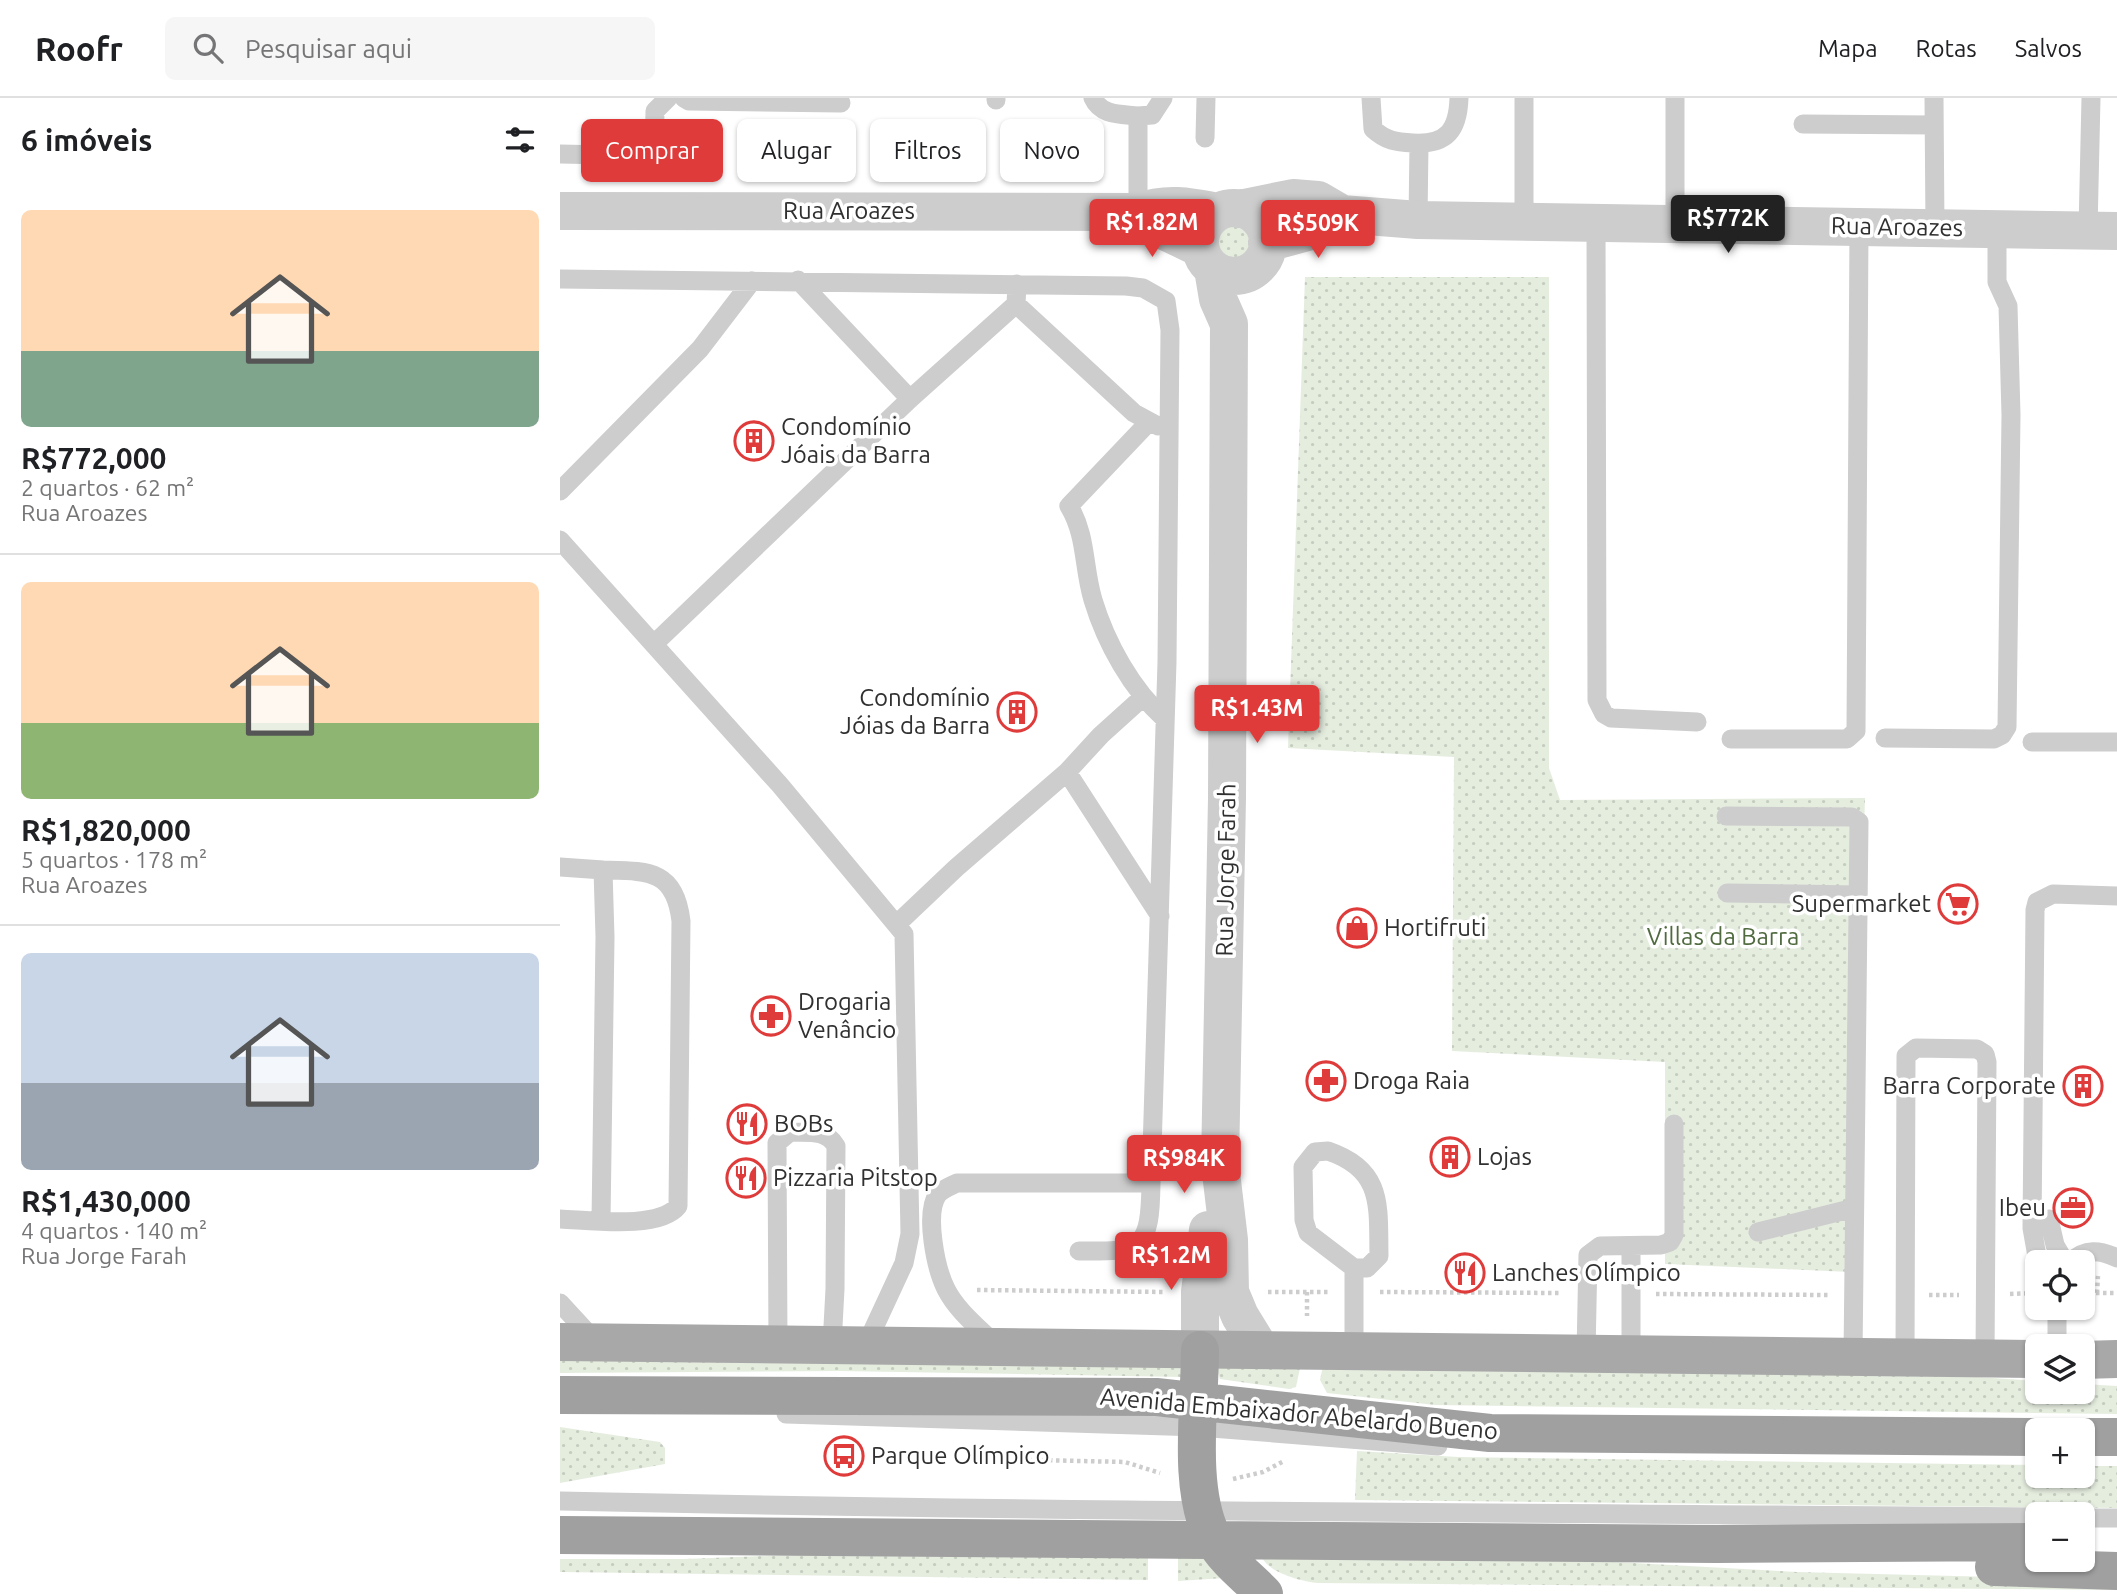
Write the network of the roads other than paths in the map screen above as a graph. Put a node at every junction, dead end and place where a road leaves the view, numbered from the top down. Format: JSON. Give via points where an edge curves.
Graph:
{"nodes":[{"id":1,"x":668,"y":98,"type":"edge"},
{"id":2,"x":684,"y":98,"type":"edge"},
{"id":3,"x":1093,"y":98,"type":"edge"},
{"id":4,"x":1163,"y":98,"type":"edge"},
{"id":5,"x":1206,"y":98,"type":"edge"},
{"id":6,"x":1371,"y":98,"type":"edge"},
{"id":7,"x":1459,"y":98,"type":"edge"},
{"id":8,"x":1524,"y":98,"type":"edge"},
{"id":9,"x":1675,"y":98,"type":"edge"},
{"id":10,"x":1934,"y":98,"type":"edge"},
{"id":11,"x":2091,"y":98,"type":"edge"},
{"id":12,"x":841,"y":103,"type":"dead end"},
{"id":13,"x":1138,"y":116,"type":"junction"},
{"id":14,"x":1803,"y":124,"type":"dead end"},
{"id":15,"x":1934,"y":125,"type":"junction"},
{"id":16,"x":1205,"y":138,"type":"dead end"},
{"id":17,"x":1419,"y":144,"type":"junction"},
{"id":18,"x":560,"y":154,"type":"edge"},
{"id":19,"x":560,"y":211,"type":"edge"},
{"id":20,"x":1229,"y":211,"type":"junction"},
{"id":21,"x":1138,"y":212,"type":"junction"},
{"id":22,"x":1342,"y":214,"type":"junction"},
{"id":23,"x":1418,"y":220,"type":"junction"},
{"id":24,"x":1524,"y":221,"type":"junction"},
{"id":25,"x":1596,"y":222,"type":"junction"},
{"id":26,"x":1675,"y":224,"type":"junction"},
{"id":27,"x":1859,"y":227,"type":"junction"},
{"id":28,"x":1935,"y":228,"type":"junction"},
{"id":29,"x":1997,"y":229,"type":"junction"},
{"id":30,"x":2103,"y":230,"type":"edge"},
{"id":31,"x":1261,"y":256,"type":"junction"},
{"id":32,"x":1207,"y":259,"type":"junction"},
{"id":33,"x":560,"y":279,"type":"edge"},
{"id":34,"x":798,"y":280,"type":"junction"},
{"id":35,"x":752,"y":281,"type":"junction"},
{"id":36,"x":1017,"y":284,"type":"junction"},
{"id":37,"x":1016,"y":304,"type":"junction"},
{"id":38,"x":1229,"y":324,"type":"junction"},
{"id":39,"x":910,"y":399,"type":"junction"},
{"id":40,"x":1147,"y":423,"type":"junction"},
{"id":41,"x":1167,"y":429,"type":"junction"},
{"id":42,"x":560,"y":491,"type":"edge"},
{"id":43,"x":560,"y":540,"type":"edge"},
{"id":44,"x":653,"y":644,"type":"junction"},
{"id":45,"x":1142,"y":698,"type":"junction"},
{"id":46,"x":1165,"y":719,"type":"junction"},
{"id":47,"x":1697,"y":722,"type":"dead end"},
{"id":48,"x":1731,"y":738,"type":"dead end"},
{"id":49,"x":1885,"y":738,"type":"dead end"},
{"id":50,"x":2032,"y":742,"type":"dead end"},
{"id":51,"x":2117,"y":742,"type":"edge"},
{"id":52,"x":1067,"y":772,"type":"junction"},
{"id":53,"x":1726,"y":816,"type":"dead end"},
{"id":54,"x":560,"y":867,"type":"edge"},
{"id":55,"x":603,"y":870,"type":"junction"},
{"id":56,"x":1727,"y":893,"type":"dead end"},
{"id":57,"x":1858,"y":895,"type":"junction"},
{"id":58,"x":2117,"y":896,"type":"edge"},
{"id":59,"x":1160,"y":917,"type":"junction"},
{"id":60,"x":898,"y":923,"type":"junction"},
{"id":61,"x":1674,"y":1124,"type":"dead end"},
{"id":62,"x":1151,"y":1183,"type":"junction"},
{"id":63,"x":1854,"y":1208,"type":"junction"},
{"id":64,"x":560,"y":1219,"type":"edge"},
{"id":65,"x":2049,"y":1219,"type":"dead end"},
{"id":66,"x":601,"y":1221,"type":"junction"},
{"id":67,"x":1758,"y":1233,"type":"dead end"},
{"id":68,"x":1631,"y":1246,"type":"junction"},
{"id":69,"x":2036,"y":1250,"type":"edge"},
{"id":70,"x":2058,"y":1250,"type":"edge"},
{"id":71,"x":1079,"y":1251,"type":"dead end"},
{"id":72,"x":2095,"y":1251,"type":"edge"},
{"id":73,"x":2117,"y":1258,"type":"edge"},
{"id":74,"x":1354,"y":1268,"type":"junction"},
{"id":75,"x":1215,"y":1292,"type":"junction"},
{"id":76,"x":560,"y":1303,"type":"edge"},
{"id":77,"x":578,"y":1342,"type":"edge"},
{"id":78,"x":778,"y":1343,"type":"junction"},
{"id":79,"x":849,"y":1345,"type":"junction"},
{"id":80,"x":997,"y":1346,"type":"junction"},
{"id":81,"x":1200,"y":1350,"type":"junction"},
{"id":82,"x":1261,"y":1350,"type":"junction"},
{"id":83,"x":1354,"y":1350,"type":"junction"},
{"id":84,"x":1586,"y":1354,"type":"junction"},
{"id":85,"x":1631,"y":1354,"type":"junction"},
{"id":86,"x":1853,"y":1356,"type":"junction"},
{"id":87,"x":1905,"y":1357,"type":"junction"},
{"id":88,"x":1985,"y":1357,"type":"junction"},
{"id":89,"x":2025,"y":1359,"type":"edge"},
{"id":90,"x":2117,"y":1359,"type":"edge"},
{"id":91,"x":2095,"y":1360,"type":"edge"},
{"id":92,"x":560,"y":1395,"type":"edge"},
{"id":93,"x":560,"y":1413,"type":"edge"},
{"id":94,"x":1199,"y":1414,"type":"junction"},
{"id":95,"x":2025,"y":1437,"type":"edge"},
{"id":96,"x":2095,"y":1437,"type":"edge"},
{"id":97,"x":2117,"y":1437,"type":"edge"},
{"id":98,"x":2025,"y":1455,"type":"edge"},
{"id":99,"x":2095,"y":1455,"type":"edge"},
{"id":100,"x":2117,"y":1456,"type":"edge"},
{"id":101,"x":560,"y":1501,"type":"edge"},
{"id":102,"x":1213,"y":1509,"type":"junction"},
{"id":103,"x":2025,"y":1517,"type":"edge"},
{"id":104,"x":2095,"y":1518,"type":"edge"},
{"id":105,"x":2117,"y":1518,"type":"edge"},
{"id":106,"x":560,"y":1535,"type":"edge"},
{"id":107,"x":2025,"y":1542,"type":"edge"},
{"id":108,"x":2095,"y":1543,"type":"edge"},
{"id":109,"x":2117,"y":1543,"type":"edge"},
{"id":110,"x":1717,"y":1544,"type":"junction"},
{"id":111,"x":2117,"y":1571,"type":"edge"},
{"id":112,"x":1264,"y":1594,"type":"edge"}],
"edges":[{"from":1,"to":18,"type":"lane","via":[[654,111],[653,156]]},
{"from":2,"to":12,"type":"lane"},
{"from":3,"to":13,"type":"lane","via":[[1106,112]]},
{"from":4,"to":13,"type":"lane","via":[[1152,115]]},
{"from":5,"to":16,"type":"lane"},
{"from":6,"to":17,"type":"lane","via":[[1373,129],[1384,139]]},
{"from":7,"to":17,"type":"lane","via":[[1454,128],[1435,143]]},
{"from":8,"to":24,"type":"lane"},
{"from":9,"to":26,"type":"lane"},
{"from":10,"to":15,"type":"lane"},
{"from":11,"to":30,"type":"lane"},
{"from":13,"to":21,"type":"lane"},
{"from":14,"to":15,"type":"lane"},
{"from":15,"to":28,"type":"lane"},
{"from":17,"to":23,"type":"lane"},
{"from":19,"to":21,"type":"street","name":"Rua Aroazes"},
{"from":20,"to":21,"type":"street","name":"Rua Aroazes","via":[[1166,204]]},
{"from":20,"to":22,"type":"street","name":"Rua Aroazes","via":[[1293,198],[1318,200]]},
{"from":20,"to":31,"type":"street","via":[[1256,217],[1262,225]]},
{"from":20,"to":32,"type":"street","via":[[1203,227]]},
{"from":21,"to":32,"type":"street"},
{"from":22,"to":23,"type":"street","name":"Rua Aroazes"},
{"from":22,"to":31,"type":"street"},
{"from":23,"to":24,"type":"street","name":"Rua Aroazes"},
{"from":24,"to":25,"type":"street","name":"Rua Aroazes"},
{"from":25,"to":26,"type":"street","name":"Rua Aroazes"},
{"from":25,"to":47,"type":"lane","via":[[1597,700],[1611,719]]},
{"from":26,"to":27,"type":"street","name":"Rua Aroazes"},
{"from":27,"to":28,"type":"street","name":"Rua Aroazes"},
{"from":27,"to":48,"type":"lane","via":[[1856,731],[1847,738]]},
{"from":28,"to":29,"type":"street","name":"Rua Aroazes"},
{"from":29,"to":30,"type":"street","name":"Rua Aroazes"},
{"from":29,"to":49,"type":"lane","via":[[1997,282],[2008,306],[2011,415],[2007,727],[1994,739]]},
{"from":31,"to":32,"type":"street","via":[[1248,273],[1230,276]]},
{"from":31,"to":38,"type":"street","via":[[1245,304]]},
{"from":32,"to":38,"type":"street","name":"Rua Jorge Farah"},
{"from":33,"to":35,"type":"lane"},
{"from":34,"to":35,"type":"lane"},
{"from":34,"to":36,"type":"lane"},
{"from":34,"to":39,"type":"lane"},
{"from":35,"to":42,"type":"lane","via":[[699,349]]},
{"from":36,"to":37,"type":"lane"},
{"from":36,"to":41,"type":"lane","via":[[1143,288],[1166,301],[1170,330]]},
{"from":37,"to":39,"type":"lane"},
{"from":37,"to":40,"type":"lane"},
{"from":38,"to":75,"type":"street","name":"Rua Jorge Farah","via":[[1220,1164],[1206,1237]]},
{"from":39,"to":44,"type":"lane"},
{"from":40,"to":41,"type":"lane"},
{"from":40,"to":45,"type":"lane","via":[[1069,506],[1083,540],[1093,600]]},
{"from":41,"to":46,"type":"lane"},
{"from":43,"to":44,"type":"lane"},
{"from":44,"to":60,"type":"lane"},
{"from":45,"to":46,"type":"lane"},
{"from":45,"to":52,"type":"lane"},
{"from":46,"to":59,"type":"lane"},
{"from":50,"to":51,"type":"lane"},
{"from":52,"to":59,"type":"lane"},
{"from":52,"to":60,"type":"lane"},
{"from":53,"to":57,"type":"lane","via":[[1857,818]]},
{"from":54,"to":55,"type":"lane"},
{"from":55,"to":66,"type":"lane"},
{"from":55,"to":66,"type":"lane","via":[[659,876],[679,899],[680,1180],[678,1206],[672,1215],[657,1220]]},
{"from":56,"to":57,"type":"lane"},
{"from":57,"to":63,"type":"lane"},
{"from":58,"to":69,"type":"lane","via":[[2053,894],[2037,902],[2032,1228]]},
{"from":59,"to":62,"type":"lane"},
{"from":60,"to":79,"type":"lane","via":[[907,959],[910,1234],[904,1263]]},
{"from":61,"to":68,"type":"lane","via":[[1674,1235],[1661,1245]]},
{"from":62,"to":71,"type":"lane","via":[[1151,1220],[1140,1241],[1120,1251]]},
{"from":62,"to":80,"type":"lane","via":[[957,1183],[938,1195],[933,1207],[936,1264],[961,1311]]},
{"from":63,"to":67,"type":"lane"},
{"from":63,"to":86,"type":"lane"},
{"from":64,"to":66,"type":"lane"},
{"from":65,"to":70,"type":"lane"},
{"from":68,"to":84,"type":"lane","via":[[1594,1249],[1588,1255]]},
{"from":68,"to":85,"type":"lane"},
{"from":72,"to":73,"type":"lane"},
{"from":74,"to":74,"type":"lane","via":[[1367,1268],[1378,1256],[1373,1184],[1341,1156],[1315,1152],[1303,1167],[1308,1233]]},
{"from":74,"to":83,"type":"lane"},
{"from":75,"to":81,"type":"street","name":"Rua Jorge Farah"},
{"from":75,"to":82,"type":"street","via":[[1240,1316]]},
{"from":76,"to":77,"type":"lane"},
{"from":77,"to":78,"type":"main road","name":"Avenida Embaixador Abelardo Bueno"},
{"from":78,"to":79,"type":"main road","name":"Avenida Embaixador Abelardo Bueno"},
{"from":78,"to":79,"type":"lane","via":[[777,1143],[790,1132],[821,1133],[831,1137],[836,1146],[835,1289]]},
{"from":79,"to":80,"type":"main road","name":"Avenida Embaixador Abelardo Bueno"},
{"from":80,"to":81,"type":"main road","name":"Avenida Embaixador Abelardo Bueno"},
{"from":81,"to":82,"type":"main road","name":"Avenida Embaixador Abelardo Bueno"},
{"from":81,"to":94,"type":"highway"},
{"from":82,"to":83,"type":"main road","name":"Avenida Embaixador Abelardo Bueno"},
{"from":83,"to":84,"type":"main road","name":"Avenida Embaixador Abelardo Bueno"},
{"from":84,"to":85,"type":"main road","name":"Avenida Embaixador Abelardo Bueno"},
{"from":85,"to":86,"type":"main road","name":"Avenida Embaixador Abelardo Bueno"},
{"from":86,"to":87,"type":"main road","name":"Avenida Embaixador Abelardo Bueno"},
{"from":87,"to":88,"type":"main road","name":"Avenida Embaixador Abelardo Bueno"},
{"from":87,"to":88,"type":"lane","via":[[1906,1056],[1916,1048],[1977,1049],[1987,1062]]},
{"from":88,"to":89,"type":"main road","name":"Avenida Embaixador Abelardo Bueno"},
{"from":90,"to":91,"type":"main road"},
{"from":92,"to":94,"type":"highway","name":"Avenida Embaixador Abelardo Bueno","via":[[1083,1395]]},
{"from":93,"to":94,"type":"lane"},
{"from":94,"to":95,"type":"highway","name":"Avenida Embaixador Abelardo Bueno","via":[[1490,1433]]},
{"from":94,"to":98,"type":"lane","via":[[1460,1448]]},
{"from":94,"to":102,"type":"highway"},
{"from":96,"to":97,"type":"highway"},
{"from":99,"to":100,"type":"lane"},
{"from":101,"to":102,"type":"lane","via":[[964,1510]]},
{"from":102,"to":103,"type":"lane"},
{"from":102,"to":106,"type":"highway"},
{"from":102,"to":110,"type":"highway"},
{"from":102,"to":112,"type":"highway","via":[[1234,1566]]},
{"from":104,"to":105,"type":"lane"},
{"from":107,"to":110,"type":"highway"},
{"from":108,"to":109,"type":"highway"},
{"from":110,"to":111,"type":"highway","via":[[1815,1563]]}]}
